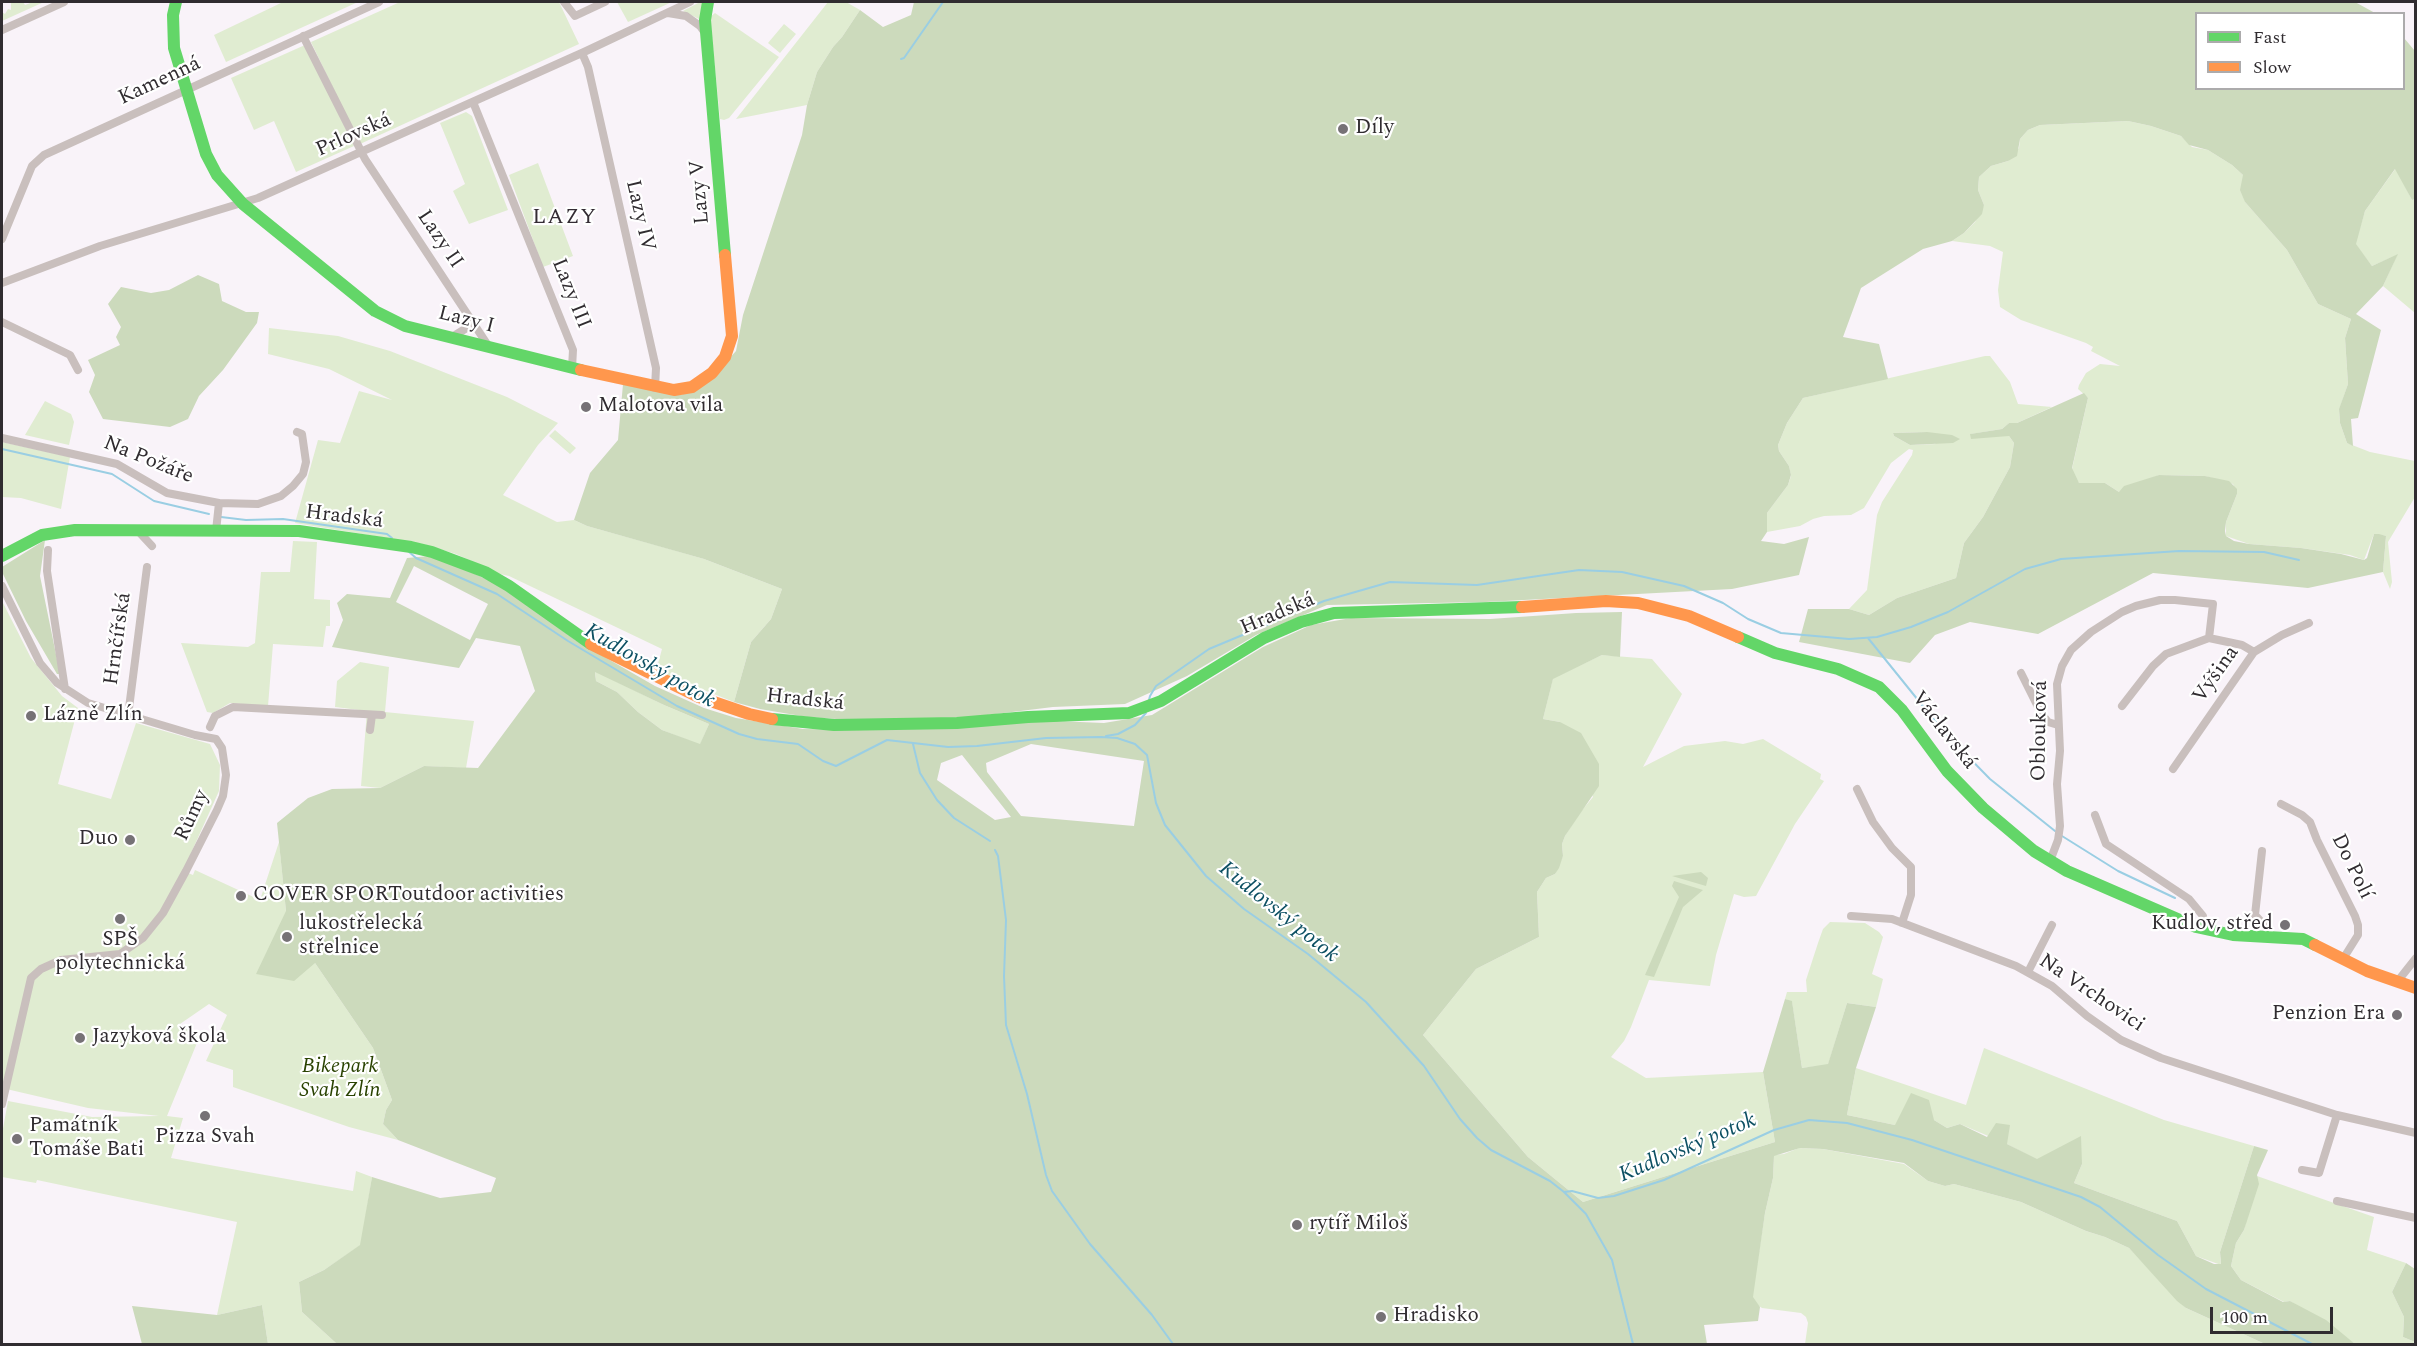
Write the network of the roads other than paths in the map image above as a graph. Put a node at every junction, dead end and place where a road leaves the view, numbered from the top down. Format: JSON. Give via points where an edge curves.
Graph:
{"nodes":[{"id":1,"x":64,"y":2,"type":"edge"},
{"id":2,"x":176,"y":2,"type":"edge"},
{"id":3,"x":379,"y":2,"type":"edge"},
{"id":4,"x":564,"y":2,"type":"edge"},
{"id":5,"x":605,"y":2,"type":"edge"},
{"id":6,"x":690,"y":2,"type":"edge"},
{"id":7,"x":708,"y":2,"type":"edge"},
{"id":8,"x":665,"y":14,"type":"junction"},
{"id":9,"x":2,"y":30,"type":"edge"},
{"id":10,"x":303,"y":36,"type":"junction"},
{"id":11,"x":706,"y":36,"type":"junction"},
{"id":12,"x":582,"y":53,"type":"junction"},
{"id":13,"x":186,"y":89,"type":"junction"},
{"id":14,"x":473,"y":102,"type":"junction"},
{"id":15,"x":362,"y":153,"type":"junction"},
{"id":16,"x":243,"y":204,"type":"junction"},
{"id":17,"x":2,"y":239,"type":"edge"},
{"id":18,"x":2,"y":283,"type":"edge"},
{"id":19,"x":466,"y":312,"type":"junction"},
{"id":20,"x":2,"y":322,"type":"edge"},
{"id":21,"x":452,"y":337,"type":"junction"},
{"id":22,"x":489,"y":347,"type":"junction"},
{"id":23,"x":572,"y":368,"type":"junction"},
{"id":24,"x":78,"y":370,"type":"dead end"},
{"id":25,"x":712,"y":373,"type":"joint"},
{"id":26,"x":655,"y":388,"type":"junction"},
{"id":27,"x":297,"y":432,"type":"dead end"},
{"id":28,"x":2,"y":438,"type":"edge"},
{"id":29,"x":217,"y":516,"type":"junction"},
{"id":30,"x":139,"y":532,"type":"junction"},
{"id":31,"x":152,"y":546,"type":"dead end"},
{"id":32,"x":48,"y":550,"type":"dead end"},
{"id":33,"x":2,"y":556,"type":"edge"},
{"id":34,"x":147,"y":567,"type":"dead end"},
{"id":35,"x":2,"y":586,"type":"edge"},
{"id":36,"x":1628,"y":602,"type":"joint"},
{"id":37,"x":2309,"y":623,"type":"dead end"},
{"id":38,"x":2210,"y":638,"type":"junction"},
{"id":39,"x":2254,"y":652,"type":"junction"},
{"id":40,"x":2021,"y":673,"type":"dead end"},
{"id":41,"x":65,"y":689,"type":"junction"},
{"id":42,"x":2122,"y":706,"type":"dead end"},
{"id":43,"x":128,"y":716,"type":"junction"},
{"id":44,"x":2058,"y":725,"type":"junction"},
{"id":45,"x":210,"y":727,"type":"dead end"},
{"id":46,"x":370,"y":730,"type":"dead end"},
{"id":47,"x":2173,"y":770,"type":"dead end"},
{"id":48,"x":1857,"y":789,"type":"dead end"},
{"id":49,"x":2281,"y":804,"type":"dead end"},
{"id":50,"x":2095,"y":815,"type":"dead end"},
{"id":51,"x":2262,"y":851,"type":"dead end"},
{"id":52,"x":2049,"y":861,"type":"junction"},
{"id":53,"x":1851,"y":916,"type":"dead end"},
{"id":54,"x":1902,"y":923,"type":"junction"},
{"id":55,"x":2052,"y":925,"type":"dead end"},
{"id":56,"x":2205,"y":930,"type":"junction"},
{"id":57,"x":2269,"y":935,"type":"junction"},
{"id":58,"x":2415,"y":958,"type":"edge"},
{"id":59,"x":2343,"y":959,"type":"junction"},
{"id":60,"x":2028,"y":972,"type":"junction"},
{"id":61,"x":2397,"y":982,"type":"junction"},
{"id":62,"x":2415,"y":988,"type":"edge"},
{"id":63,"x":3,"y":1091,"type":"edge"},
{"id":64,"x":2,"y":1104,"type":"edge"},
{"id":65,"x":2337,"y":1115,"type":"junction"},
{"id":66,"x":2415,"y":1133,"type":"edge"},
{"id":67,"x":2302,"y":1170,"type":"dead end"},
{"id":68,"x":2337,"y":1201,"type":"dead end"},
{"id":69,"x":2415,"y":1218,"type":"edge"}],
"edges":[{"from":1,"to":9,"type":"street"},
{"from":2,"to":13,"type":"street","name":"Lazy I","via":[[174,48]]},
{"from":3,"to":10,"type":"street","name":"Kamenná"},
{"from":4,"to":5,"type":"street","via":[[575,16]]},
{"from":6,"to":8,"type":"street","name":"Prlovská"},
{"from":7,"to":11,"type":"street","name":"Lazy V"},
{"from":8,"to":11,"type":"street","via":[[686,16]]},
{"from":8,"to":12,"type":"street","name":"Prlovská"},
{"from":10,"to":13,"type":"street","name":"Kamenná"},
{"from":10,"to":15,"type":"street","name":"Lazy II"},
{"from":11,"to":25,"type":"street","name":"Lazy V","via":[[733,329],[728,351]]},
{"from":12,"to":14,"type":"street","name":"Prlovská"},
{"from":12,"to":26,"type":"street","name":"Lazy IV","via":[[656,368]]},
{"from":13,"to":16,"type":"street","name":"Lazy I","via":[[213,168]]},
{"from":13,"to":17,"type":"street","name":"Kamenná","via":[[44,155],[32,166]]},
{"from":14,"to":15,"type":"street","name":"Prlovská"},
{"from":14,"to":23,"type":"street","name":"Lazy III","via":[[573,350]]},
{"from":15,"to":16,"type":"street","name":"Prlovská"},
{"from":15,"to":19,"type":"street","name":"Lazy II"},
{"from":16,"to":18,"type":"street","name":"Prlovská","via":[[100,246]]},
{"from":16,"to":21,"type":"street","name":"Lazy I","via":[[384,317],[405,327]]},
{"from":19,"to":21,"type":"street","via":[[465,328]]},
{"from":19,"to":22,"type":"street","name":"Lazy II"},
{"from":20,"to":24,"type":"street","via":[[69,355]]},
{"from":21,"to":22,"type":"street","name":"Lazy I"},
{"from":22,"to":23,"type":"street","name":"Lazy I"},
{"from":23,"to":26,"type":"street","name":"Lazy I"},
{"from":25,"to":26,"type":"street","name":"Lazy I","via":[[685,389]]},
{"from":27,"to":29,"type":"street","name":"Na Požáře","via":[[302,434],[306,462],[303,474],[293,486],[281,496]]},
{"from":28,"to":29,"type":"street","name":"Na Požáře","via":[[117,464]]},
{"from":29,"to":30,"type":"street","name":"Hradská"},
{"from":29,"to":36,"type":"street","name":"Hradská","via":[[432,552],[485,572],[595,647],[657,679],[749,714],[834,725],[1129,713],[1161,701],[1264,638],[1334,613]]},
{"from":30,"to":31,"type":"street"},
{"from":30,"to":33,"type":"street","name":"Hradská","via":[[55,531]]},
{"from":32,"to":41,"type":"street","via":[[47,571]]},
{"from":34,"to":43,"type":"street","name":"Hrnčířská"},
{"from":35,"to":41,"type":"street","name":"Růmy","via":[[40,663]]},
{"from":36,"to":52,"type":"street","name":"Václavská","via":[[1689,616],[1775,653],[1839,669],[1879,687],[1965,790],[2007,830]]},
{"from":37,"to":39,"type":"street","name":"Výšina"},
{"from":38,"to":39,"type":"street","via":[[2242,645]]},
{"from":38,"to":42,"type":"street","via":[[2166,654]]},
{"from":38,"to":44,"type":"street","name":"Oblouková","via":[[2213,604],[2160,600],[2122,612],[2081,640],[2064,661],[2057,684]]},
{"from":39,"to":47,"type":"street","name":"Výšina"},
{"from":40,"to":44,"type":"street","via":[[2041,713],[2048,722]]},
{"from":41,"to":43,"type":"street","name":"Růmy","via":[[88,703]]},
{"from":43,"to":63,"type":"street","name":"Růmy","via":[[216,739],[226,760],[223,796],[171,900],[143,938],[120,954],[61,960],[31,978]]},
{"from":44,"to":52,"type":"street","name":"Oblouková","via":[[2060,826]]},
{"from":45,"to":46,"type":"street","via":[[215,716],[233,707],[377,715]]},
{"from":48,"to":54,"type":"street","via":[[1892,848],[1911,867],[1911,895]]},
{"from":49,"to":59,"type":"street","name":"Do Polí","via":[[2310,822],[2355,916],[2358,935]]},
{"from":50,"to":56,"type":"street","via":[[2106,844],[2189,899],[2203,916]]},
{"from":51,"to":57,"type":"street","via":[[2255,915]]},
{"from":52,"to":56,"type":"street","name":"Václavská"},
{"from":53,"to":54,"type":"street","name":"Na Vrchovici"},
{"from":54,"to":60,"type":"street","name":"Na Vrchovici"},
{"from":55,"to":60,"type":"street"},
{"from":56,"to":57,"type":"street","name":"Václavská"},
{"from":57,"to":59,"type":"street","name":"Václavská","via":[[2308,940]]},
{"from":58,"to":61,"type":"street"},
{"from":59,"to":61,"type":"street","name":"Václavská"},
{"from":60,"to":65,"type":"street","name":"Na Vrchovici","via":[[2121,1040],[2161,1058]]},
{"from":61,"to":62,"type":"street","name":"Václavská"},
{"from":63,"to":64,"type":"street","name":"Růmy"},
{"from":65,"to":66,"type":"street","name":"Na Vrchovici"},
{"from":65,"to":67,"type":"street","via":[[2319,1173]]},
{"from":68,"to":69,"type":"street"}]}
